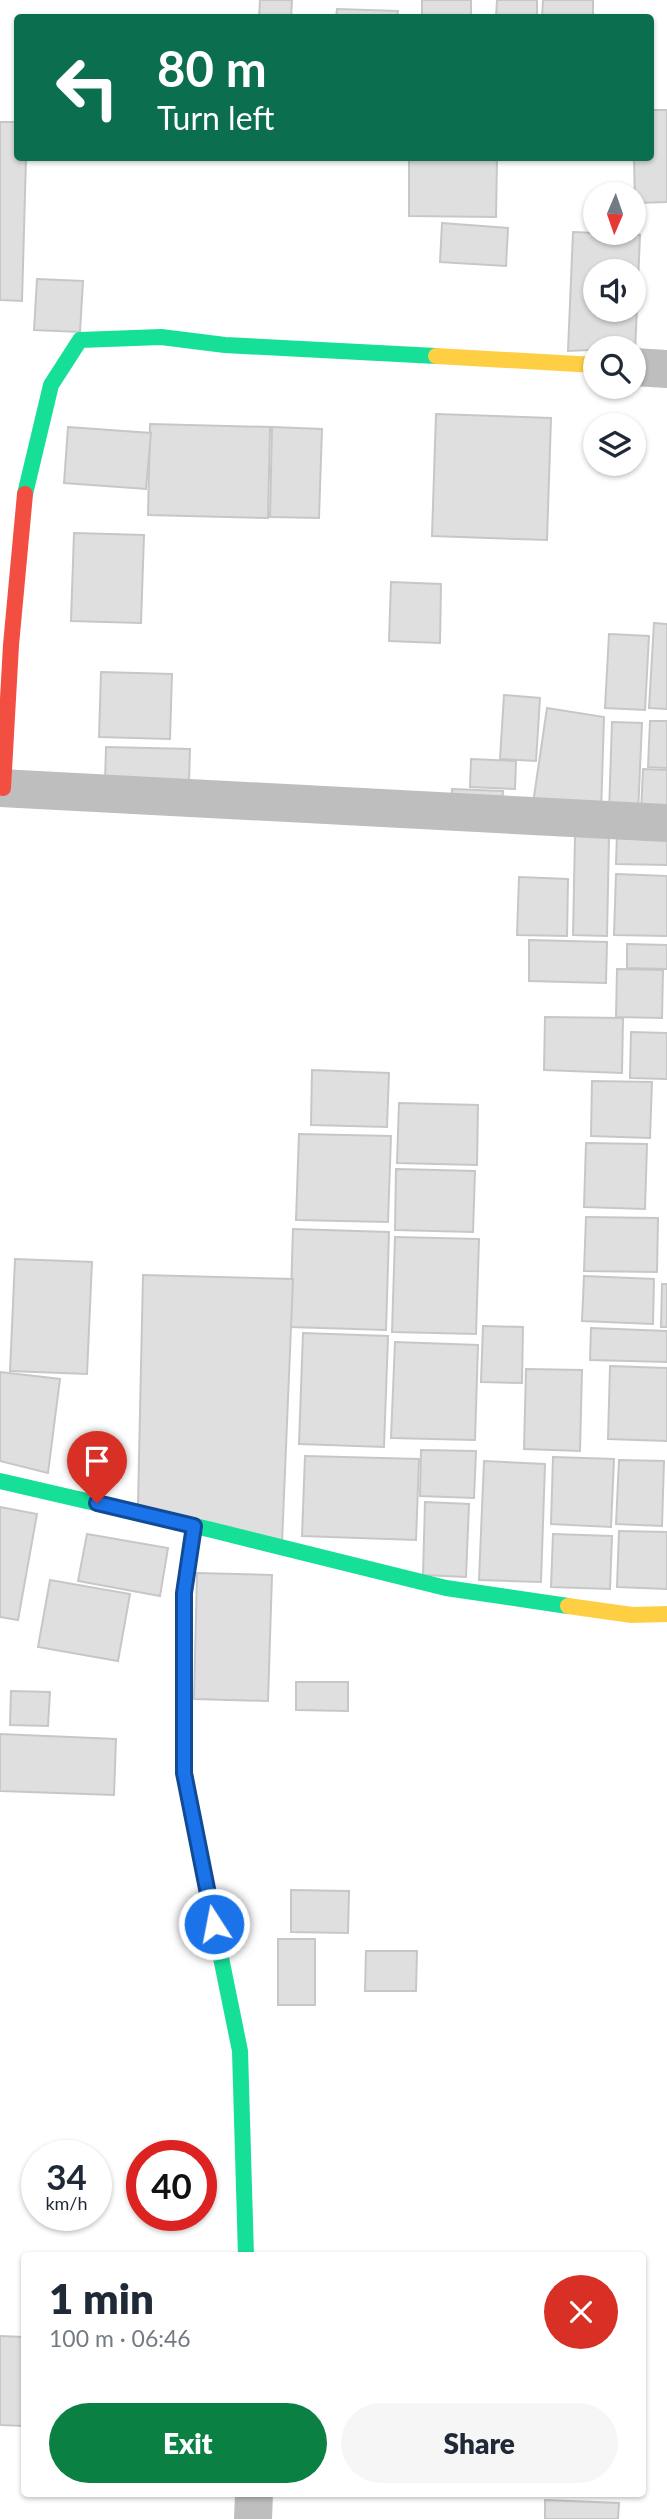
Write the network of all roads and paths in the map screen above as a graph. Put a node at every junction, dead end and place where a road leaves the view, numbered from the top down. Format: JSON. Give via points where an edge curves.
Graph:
{"nodes":[{"id":1,"x":583,"y":364,"type":"edge"},
{"id":2,"x":646,"y":368,"type":"edge"},
{"id":3,"x":667,"y":369,"type":"edge"},
{"id":4,"x":2,"y":788,"type":"edge"},
{"id":5,"x":667,"y":824,"type":"edge"},
{"id":6,"x":0,"y":1481,"type":"edge"},
{"id":7,"x":194,"y":1526,"type":"junction"},
{"id":8,"x":667,"y":1614,"type":"edge"},
{"id":9,"x":246,"y":2252,"type":"edge"},
{"id":10,"x":254,"y":2497,"type":"edge"},
{"id":11,"x":253,"y":2519,"type":"edge"}],
"edges":[{"from":1,"to":4,"type":"street","via":[[225,345],[162,337],[80,340],[51,385],[26,487]]},
{"from":2,"to":3,"type":"street"},
{"from":4,"to":5,"type":"street"},
{"from":6,"to":7,"type":"street"},
{"from":7,"to":8,"type":"street","via":[[446,1588],[632,1615]]},
{"from":7,"to":9,"type":"street","via":[[184,1593],[184,1773],[240,2050]]},
{"from":10,"to":11,"type":"street"}]}
